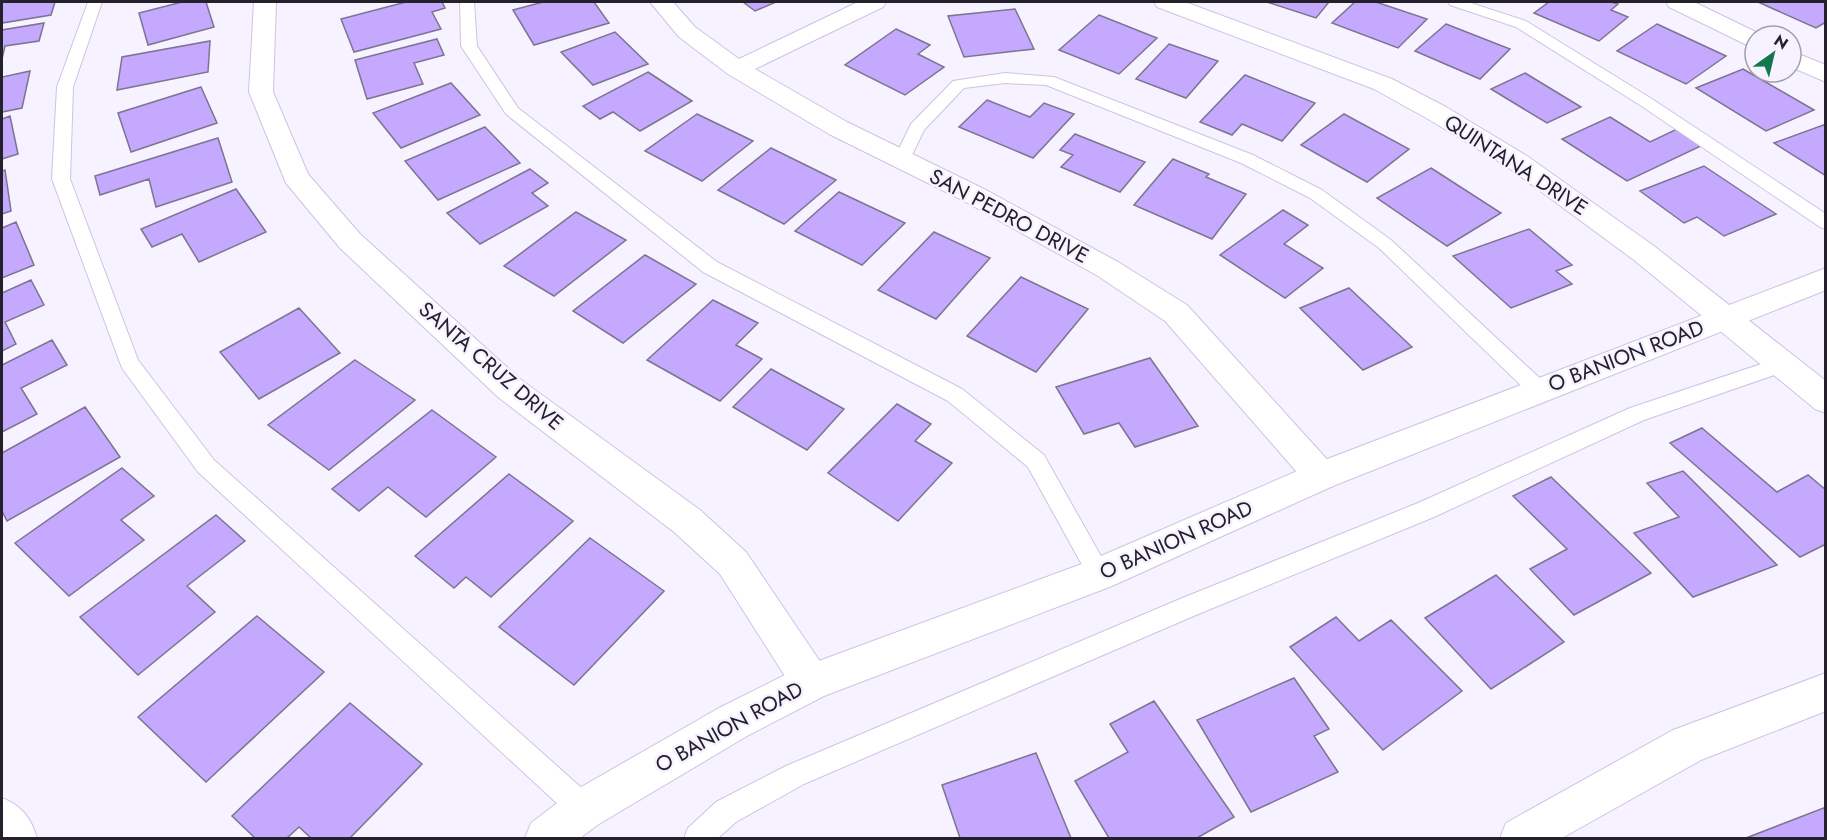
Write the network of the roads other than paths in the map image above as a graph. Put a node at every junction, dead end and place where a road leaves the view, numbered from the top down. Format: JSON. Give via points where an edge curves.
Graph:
{"nodes":[{"id":1,"x":95,"y":2,"type":"edge"},
{"id":2,"x":265,"y":2,"type":"edge"},
{"id":3,"x":467,"y":2,"type":"edge"},
{"id":4,"x":661,"y":2,"type":"edge"},
{"id":5,"x":874,"y":2,"type":"edge"},
{"id":6,"x":1165,"y":2,"type":"edge"},
{"id":7,"x":1455,"y":2,"type":"edge"},
{"id":8,"x":1677,"y":2,"type":"edge"},
{"id":9,"x":1743,"y":34,"type":"edge"},
{"id":10,"x":1803,"y":64,"type":"edge"},
{"id":11,"x":737,"y":69,"type":"junction"},
{"id":12,"x":1826,"y":75,"type":"edge"},
{"id":13,"x":902,"y":159,"type":"junction"},
{"id":14,"x":1826,"y":223,"type":"edge"},
{"id":15,"x":1826,"y":278,"type":"edge"},
{"id":16,"x":1723,"y":318,"type":"junction"},
{"id":17,"x":1782,"y":365,"type":"junction"},
{"id":18,"x":1539,"y":390,"type":"junction"},
{"id":19,"x":1826,"y":400,"type":"edge"},
{"id":20,"x":1322,"y":476,"type":"junction"},
{"id":21,"x":1099,"y":574,"type":"junction"},
{"id":22,"x":811,"y":682,"type":"junction"},
{"id":23,"x":1826,"y":692,"type":"edge"},
{"id":24,"x":584,"y":809,"type":"junction"},
{"id":25,"x":2,"y":819,"type":"edge"},
{"id":26,"x":16,"y":838,"type":"edge"},
{"id":27,"x":546,"y":838,"type":"edge"},
{"id":28,"x":698,"y":838,"type":"edge"},
{"id":29,"x":1521,"y":838,"type":"edge"}],
"edges":[{"from":1,"to":24,"type":"lane","via":[[65,87],[61,179],[129,363],[206,466]]},
{"from":2,"to":22,"type":"street","name":"SANTA CRUZ DRIVE","via":[[261,92],[297,177],[350,241],[509,388],[687,521],[734,562]]},
{"from":3,"to":21,"type":"lane","via":[[469,46],[512,111],[710,267],[955,394],[1036,461]]},
{"from":4,"to":11,"type":"street","name":"SAN PEDRO DRIVE","via":[[687,32]]},
{"from":5,"to":11,"type":"street"},
{"from":6,"to":16,"type":"street","name":"QUINTANA DRIVE","via":[[1383,84],[1437,113],[1518,162],[1644,253]]},
{"from":7,"to":14,"type":"lane","via":[[1521,24]]},
{"from":8,"to":9,"type":"street"},
{"from":10,"to":12,"type":"street"},
{"from":11,"to":13,"type":"street","name":"SAN PEDRO DRIVE","via":[[838,128]]},
{"from":13,"to":18,"type":"lane","via":[[917,128],[959,84],[1005,78],[1048,80],[1068,87],[1247,159],[1316,194],[1385,244]]},
{"from":13,"to":20,"type":"street","name":"SAN PEDRO DRIVE","via":[[1108,269],[1176,313]]},
{"from":15,"to":16,"type":"street","name":"O BANION ROAD"},
{"from":16,"to":17,"type":"street","name":"QUINTANA DRIVE"},
{"from":16,"to":18,"type":"street","name":"O BANION ROAD"},
{"from":17,"to":19,"type":"street","name":"QUINTANA DRIVE"},
{"from":17,"to":28,"type":"lane","via":[[1637,414],[1426,510],[1188,607],[795,776],[726,812]]},
{"from":18,"to":20,"type":"street","name":"O BANION ROAD"},
{"from":20,"to":21,"type":"street","name":"O BANION ROAD"},
{"from":21,"to":22,"type":"street","name":"O BANION ROAD"},
{"from":22,"to":24,"type":"street","name":"O BANION ROAD","via":[[733,722]]},
{"from":23,"to":29,"type":"street","via":[[1688,744]]},
{"from":24,"to":27,"type":"street","name":"O BANION ROAD"},
{"from":25,"to":26,"type":"street"}]}
